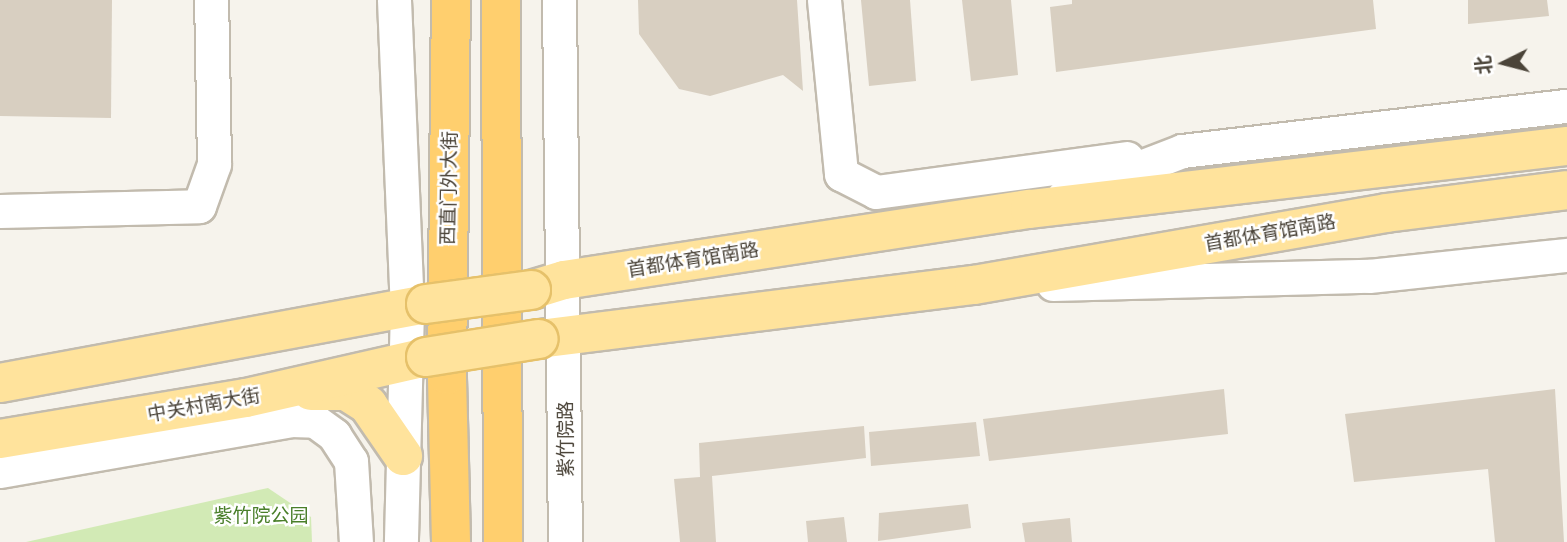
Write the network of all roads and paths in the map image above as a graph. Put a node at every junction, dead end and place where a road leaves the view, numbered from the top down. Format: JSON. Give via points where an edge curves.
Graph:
{"nodes":[{"id":1,"x":211,"y":0,"type":"edge"},
{"id":2,"x":394,"y":0,"type":"edge"},
{"id":3,"x":451,"y":0,"type":"edge"},
{"id":4,"x":501,"y":0,"type":"edge"},
{"id":5,"x":559,"y":0,"type":"edge"},
{"id":6,"x":824,"y":0,"type":"edge"},
{"id":7,"x":1567,"y":106,"type":"edge"},
{"id":8,"x":1567,"y":146,"type":"edge"},
{"id":9,"x":1182,"y":151,"type":"junction"},
{"id":10,"x":1567,"y":190,"type":"edge"},
{"id":11,"x":1030,"y":209,"type":"junction"},
{"id":12,"x":0,"y":211,"type":"edge"},
{"id":13,"x":1567,"y":255,"type":"edge"},
{"id":14,"x":548,"y":285,"type":"junction"},
{"id":15,"x":974,"y":285,"type":"junction"},
{"id":16,"x":417,"y":307,"type":"junction"},
{"id":17,"x":552,"y":337,"type":"junction"},
{"id":18,"x":426,"y":364,"type":"junction"},
{"id":19,"x":0,"y":383,"type":"edge"},
{"id":20,"x":246,"y":398,"type":"junction"},
{"id":21,"x":0,"y":439,"type":"edge"},
{"id":22,"x":402,"y":456,"type":"junction"},
{"id":23,"x":0,"y":471,"type":"edge"},
{"id":24,"x":356,"y":542,"type":"edge"},
{"id":25,"x":401,"y":542,"type":"edge"},
{"id":26,"x":451,"y":542,"type":"edge"},
{"id":27,"x":503,"y":542,"type":"edge"},
{"id":28,"x":565,"y":542,"type":"edge"}],
"edges":[{"from":1,"to":12,"type":"street","via":[[214,164],[199,206]]},
{"from":2,"to":16,"type":"street"},
{"from":3,"to":18,"type":"highway","name":"西直门外大街"},
{"from":4,"to":27,"type":"highway"},
{"from":5,"to":14,"type":"street"},
{"from":6,"to":9,"type":"street","via":[[841,174],[876,192]]},
{"from":7,"to":9,"type":"street","name":"首都体育馆南路"},
{"from":8,"to":11,"type":"main road","name":"首都体育馆南路"},
{"from":9,"to":11,"type":"street","name":"首都体育馆南路"},
{"from":10,"to":15,"type":"main road","name":"首都体育馆南路","via":[[1386,213]]},
{"from":11,"to":14,"type":"main road","name":"首都体育馆南路"},
{"from":13,"to":15,"type":"street","name":"首都体育馆南路","via":[[1298,280]]},
{"from":14,"to":16,"type":"main road","name":"首都体育馆南路","bridge":true},
{"from":14,"to":17,"type":"street","name":"紫竹院路"},
{"from":15,"to":17,"type":"main road","name":"首都体育馆南路"},
{"from":16,"to":18,"type":"street"},
{"from":16,"to":19,"type":"main road"},
{"from":17,"to":18,"type":"main road","name":"中关村南大街","bridge":true},
{"from":17,"to":28,"type":"street","name":"紫竹院路"},
{"from":18,"to":20,"type":"main road","name":"中关村南大街"},
{"from":18,"to":22,"type":"street"},
{"from":18,"to":26,"type":"highway"},
{"from":20,"to":21,"type":"main road","name":"中关村南大街"},
{"from":20,"to":22,"type":"main road","via":[[346,391],[368,405]]},
{"from":22,"to":25,"type":"street"},
{"from":23,"to":24,"type":"street","via":[[291,420],[315,421],[334,436],[351,460]]}]}
